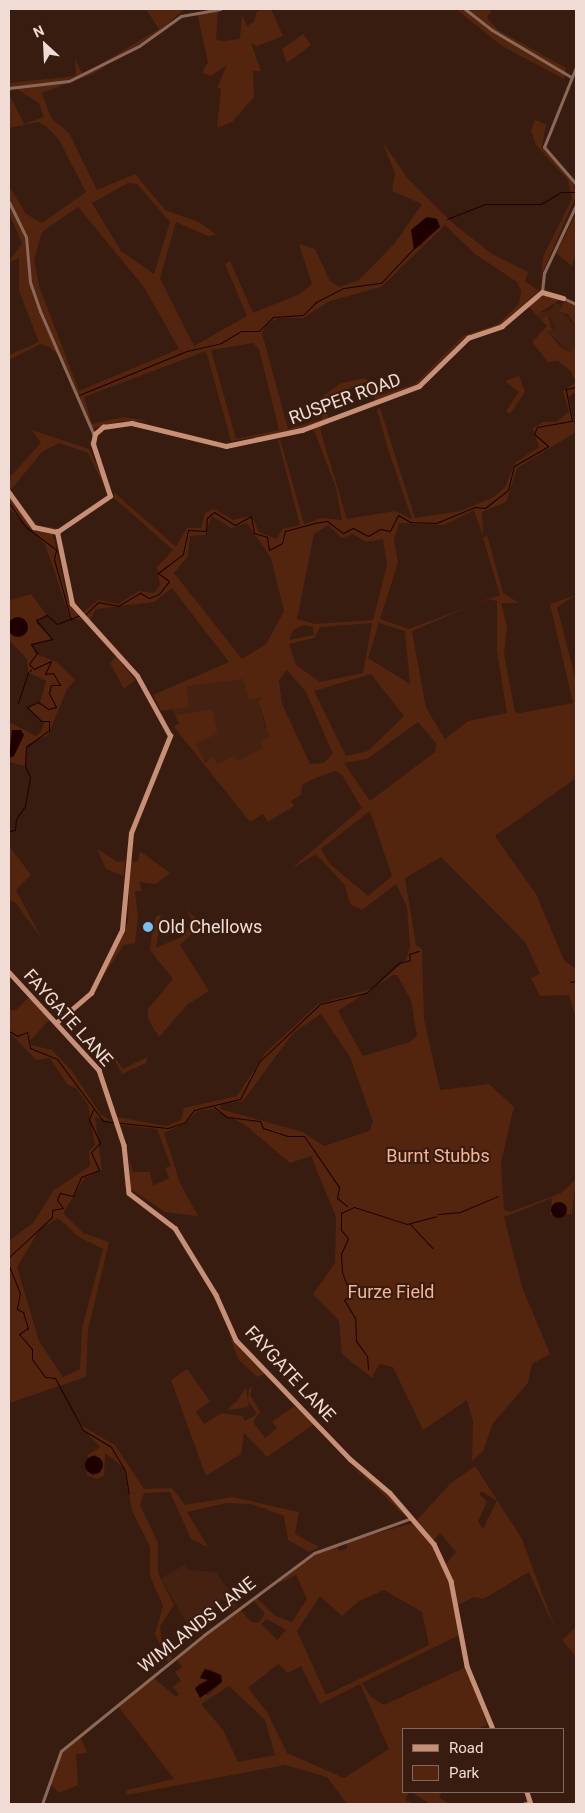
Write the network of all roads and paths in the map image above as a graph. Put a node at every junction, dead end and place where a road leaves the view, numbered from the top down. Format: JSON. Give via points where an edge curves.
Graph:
{"nodes":[{"id":1,"x":220,"y":9,"type":"edge"},
{"id":2,"x":464,"y":9,"type":"edge"},
{"id":3,"x":576,"y":67,"type":"edge"},
{"id":4,"x":571,"y":77,"type":"junction"},
{"id":5,"x":9,"y":88,"type":"edge"},
{"id":6,"x":576,"y":184,"type":"edge"},
{"id":7,"x":9,"y":202,"type":"edge"},
{"id":8,"x":576,"y":205,"type":"edge"},
{"id":9,"x":542,"y":292,"type":"junction"},
{"id":10,"x":564,"y":298,"type":"joint"},
{"id":11,"x":576,"y":304,"type":"edge"},
{"id":12,"x":94,"y":435,"type":"junction"},
{"id":13,"x":9,"y":492,"type":"edge"},
{"id":14,"x":57,"y":532,"type":"junction"},
{"id":15,"x":9,"y":972,"type":"edge"},
{"id":16,"x":56,"y":1023,"type":"junction"},
{"id":17,"x":412,"y":1518,"type":"junction"},
{"id":18,"x":493,"y":1728,"type":"edge"},
{"id":19,"x":530,"y":1803,"type":"edge"},
{"id":20,"x":42,"y":1804,"type":"edge"},
{"id":21,"x":522,"y":1804,"type":"edge"}],
"edges":[{"from":1,"to":5,"type":"street","via":[[181,16],[139,46],[82,76]]},
{"from":2,"to":4,"type":"street","via":[[492,30]]},
{"from":3,"to":4,"type":"street"},
{"from":4,"to":6,"type":"street","via":[[544,147]]},
{"from":7,"to":12,"type":"street","via":[[26,237],[37,304]]},
{"from":8,"to":9,"type":"street","via":[[544,273]]},
{"from":9,"to":10,"type":"street"},
{"from":9,"to":12,"type":"street","name":"RUSPER ROAD","via":[[502,326],[468,338],[419,386],[343,417],[233,446],[128,422],[105,426]]},
{"from":10,"to":11,"type":"street"},
{"from":12,"to":14,"type":"street","via":[[94,452],[110,496]]},
{"from":13,"to":14,"type":"street","via":[[34,527]]},
{"from":14,"to":16,"type":"street","via":[[69,596],[80,616],[136,676],[170,736],[131,833],[122,930],[91,993]]},
{"from":15,"to":16,"type":"street","name":"FAYGATE LANE"},
{"from":16,"to":17,"type":"street","name":"FAYGATE LANE","via":[[99,1070],[117,1122],[129,1193],[175,1228],[215,1294],[236,1340]]},
{"from":17,"to":18,"type":"street","name":"FAYGATE LANE","via":[[434,1544],[451,1581],[469,1670]]},
{"from":17,"to":20,"type":"street","name":"WIMLANDS LANE","via":[[314,1553],[204,1635],[60,1751]]},
{"from":19,"to":21,"type":"street"}]}
